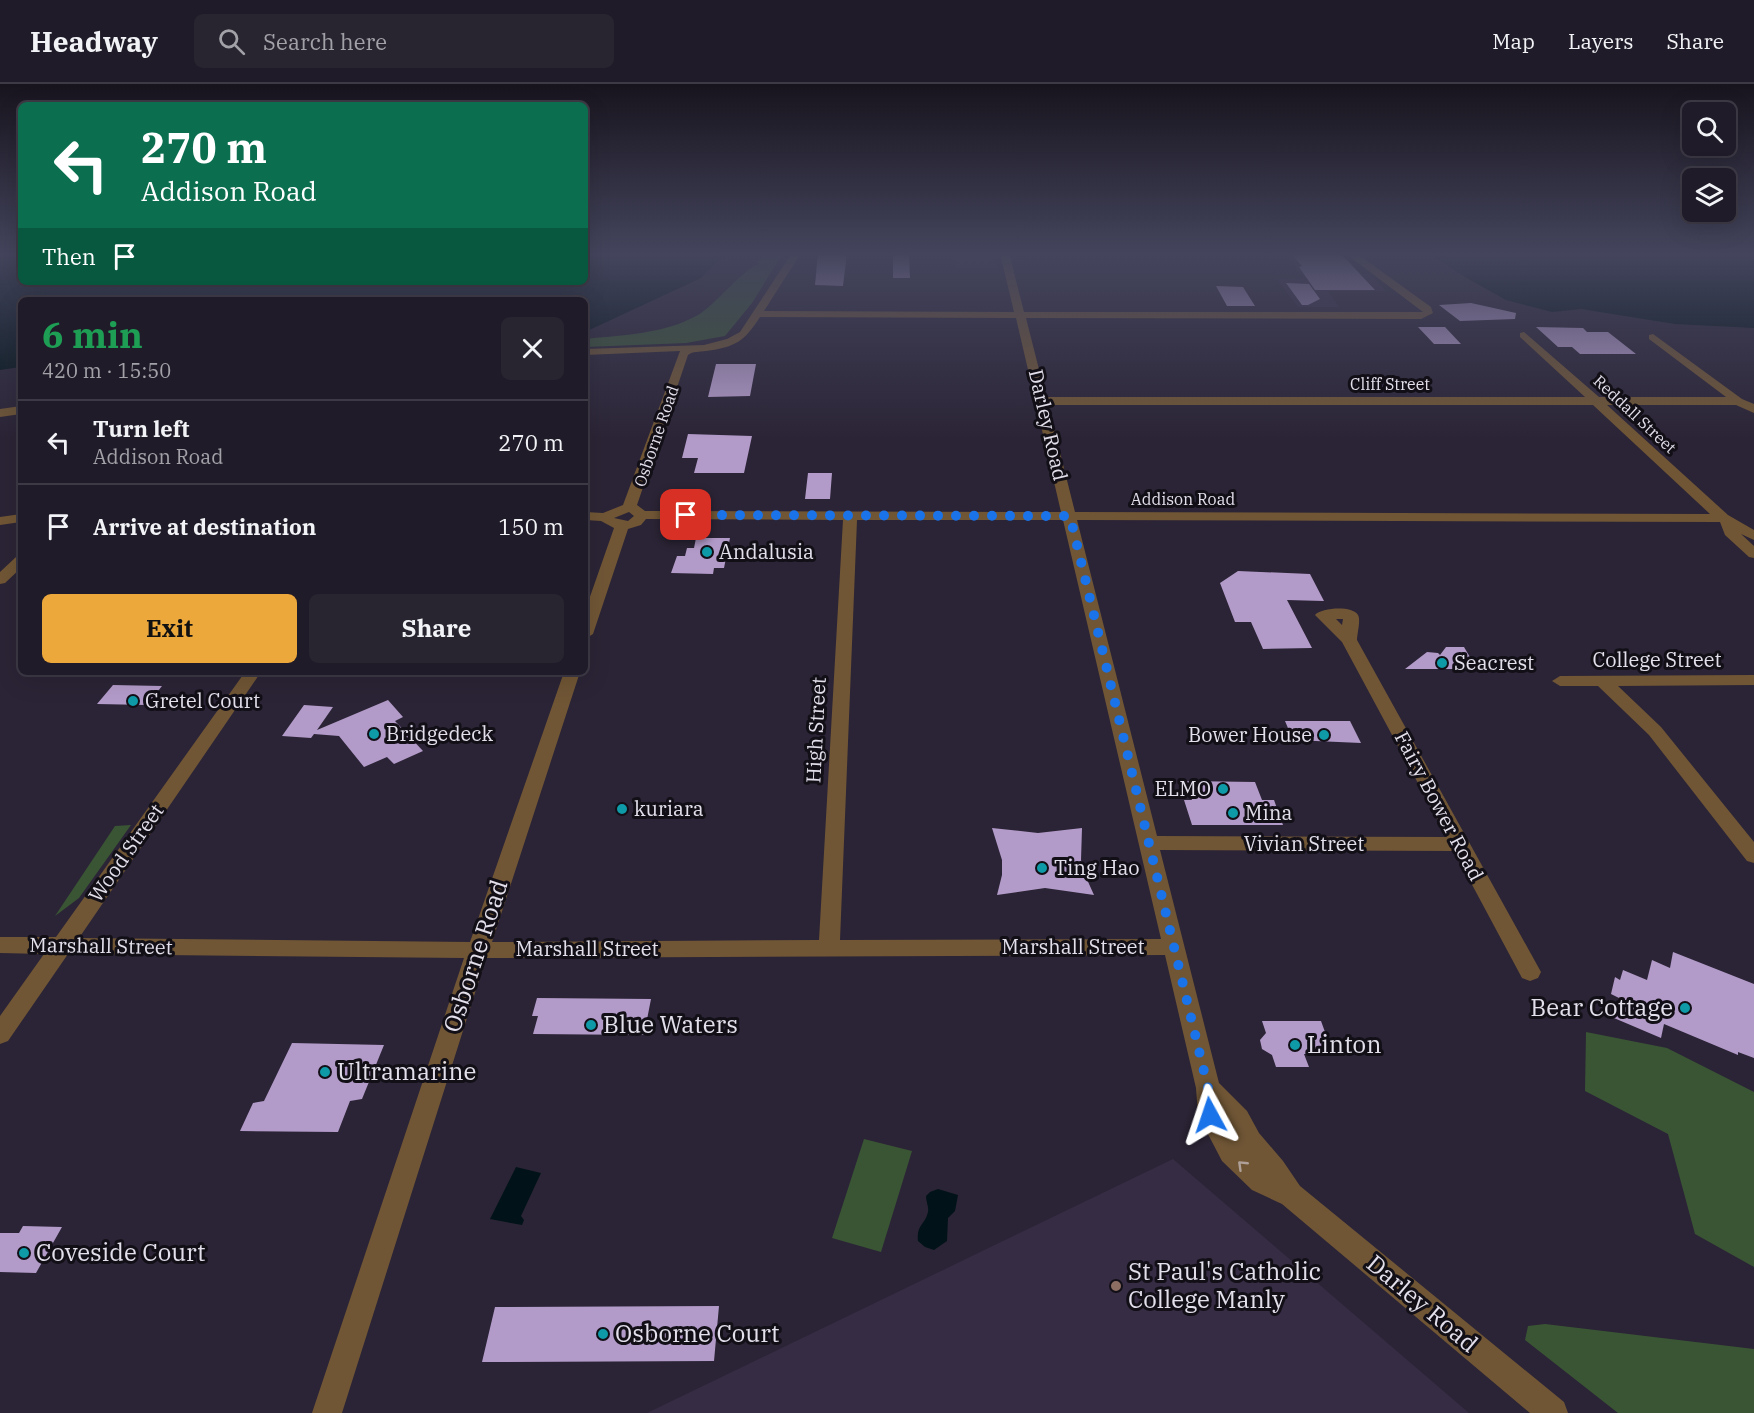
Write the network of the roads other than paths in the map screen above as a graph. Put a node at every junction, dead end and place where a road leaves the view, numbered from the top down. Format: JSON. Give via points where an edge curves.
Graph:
{"nodes":[{"id":1,"x":754,"y":315,"type":"edge"},
{"id":2,"x":1021,"y":315,"type":"edge"},
{"id":3,"x":1225,"y":315,"type":"edge"},
{"id":4,"x":1423,"y":315,"type":"edge"},
{"id":5,"x":1524,"y":335,"type":"dead end"},
{"id":6,"x":1653,"y":337,"type":"dead end"},
{"id":7,"x":738,"y":339,"type":"junction"},
{"id":8,"x":688,"y":350,"type":"junction"},
{"id":9,"x":588,"y":351,"type":"edge"},
{"id":10,"x":681,"y":364,"type":"junction"},
{"id":11,"x":1594,"y":400,"type":"junction"},
{"id":12,"x":1041,"y":401,"type":"junction"},
{"id":13,"x":1738,"y":401,"type":"junction"},
{"id":14,"x":1754,"y":408,"type":"edge"},
{"id":15,"x":18,"y":410,"type":"edge"},
{"id":16,"x":0,"y":413,"type":"edge"},
{"id":17,"x":1754,"y":418,"type":"edge"},
{"id":18,"x":636,"y":511,"type":"junction"},
{"id":19,"x":850,"y":515,"type":"junction"},
{"id":20,"x":588,"y":516,"type":"edge"},
{"id":21,"x":1070,"y":516,"type":"junction"},
{"id":22,"x":607,"y":517,"type":"junction"},
{"id":23,"x":18,"y":518,"type":"edge"},
{"id":24,"x":1723,"y":518,"type":"junction"},
{"id":25,"x":0,"y":521,"type":"edge"},
{"id":26,"x":622,"y":525,"type":"junction"},
{"id":27,"x":1754,"y":536,"type":"edge"},
{"id":28,"x":1754,"y":554,"type":"edge"},
{"id":29,"x":18,"y":563,"type":"edge"},
{"id":30,"x":0,"y":580,"type":"edge"},
{"id":31,"x":588,"y":625,"type":"edge"},
{"id":32,"x":1349,"y":640,"type":"dead end"},
{"id":33,"x":250,"y":675,"type":"edge"},
{"id":34,"x":571,"y":675,"type":"edge"},
{"id":35,"x":1754,"y":680,"type":"edge"},
{"id":36,"x":1560,"y":681,"type":"dead end"},
{"id":37,"x":1603,"y":681,"type":"junction"},
{"id":38,"x":1148,"y":843,"type":"junction"},
{"id":39,"x":1460,"y":844,"type":"junction"},
{"id":40,"x":1754,"y":856,"type":"edge"},
{"id":41,"x":0,"y":945,"type":"edge"},
{"id":42,"x":61,"y":946,"type":"junction"},
{"id":43,"x":829,"y":947,"type":"junction"},
{"id":44,"x":1174,"y":947,"type":"junction"},
{"id":45,"x":478,"y":950,"type":"junction"},
{"id":46,"x":1530,"y":972,"type":"dead end"},
{"id":47,"x":0,"y":1034,"type":"edge"},
{"id":48,"x":327,"y":1413,"type":"edge"},
{"id":49,"x":1553,"y":1413,"type":"edge"}],
"edges":[{"from":1,"to":7,"type":"street"},
{"from":2,"to":12,"type":"street","name":"Darley Road"},
{"from":3,"to":4,"type":"street"},
{"from":5,"to":11,"type":"street","name":"Reddall Street"},
{"from":6,"to":13,"type":"street"},
{"from":7,"to":8,"type":"street"},
{"from":7,"to":10,"type":"street","name":"Osborne Road","via":[[723,349]]},
{"from":8,"to":9,"type":"street"},
{"from":8,"to":10,"type":"street","name":"Osborne Road"},
{"from":10,"to":18,"type":"street","name":"Osborne Road"},
{"from":11,"to":12,"type":"street","name":"Cliff Street"},
{"from":11,"to":13,"type":"street","name":"Cliff Street"},
{"from":11,"to":24,"type":"street","name":"Reddall Street"},
{"from":12,"to":21,"type":"street","name":"Darley Road"},
{"from":13,"to":14,"type":"street"},
{"from":13,"to":17,"type":"street","via":[[1738,406]]},
{"from":15,"to":16,"type":"street"},
{"from":18,"to":19,"type":"street","name":"Addison Road"},
{"from":18,"to":22,"type":"street","via":[[616,510]]},
{"from":18,"to":26,"type":"street","via":[[637,522]]},
{"from":19,"to":21,"type":"street","name":"Addison Road"},
{"from":19,"to":43,"type":"street","name":"High Street"},
{"from":20,"to":22,"type":"street"},
{"from":21,"to":24,"type":"street","name":"Addison Road"},
{"from":21,"to":38,"type":"street","name":"Darley Road"},
{"from":22,"to":26,"type":"street","via":[[609,522]]},
{"from":23,"to":25,"type":"street"},
{"from":24,"to":27,"type":"street","name":"Reddall Street"},
{"from":24,"to":28,"type":"street","name":"Reddall Street","via":[[1730,532]]},
{"from":26,"to":31,"type":"street"},
{"from":29,"to":30,"type":"street"},
{"from":32,"to":39,"type":"street","name":"Fairy Bower Road"},
{"from":33,"to":42,"type":"street","name":"Wood Street"},
{"from":34,"to":45,"type":"street","name":"Osborne Road"},
{"from":35,"to":37,"type":"street","name":"College Street"},
{"from":36,"to":37,"type":"street","name":"College Street"},
{"from":37,"to":40,"type":"street","via":[[1655,731]]},
{"from":38,"to":39,"type":"street","name":"Vivian Street"},
{"from":38,"to":44,"type":"street","name":"Darley Road"},
{"from":39,"to":46,"type":"street","name":"Fairy Bower Road"},
{"from":41,"to":42,"type":"street","name":"Marshall Street"},
{"from":42,"to":45,"type":"street","name":"Marshall Street"},
{"from":42,"to":47,"type":"street","name":"Wood Street"},
{"from":43,"to":44,"type":"street","name":"Marshall Street"},
{"from":43,"to":45,"type":"street","name":"Marshall Street"},
{"from":44,"to":49,"type":"street","name":"Darley Road","via":[[1208,1088],[1210,1115],[1231,1153],[1261,1182],[1291,1196]]},
{"from":45,"to":48,"type":"street","name":"Osborne Road"}]}
